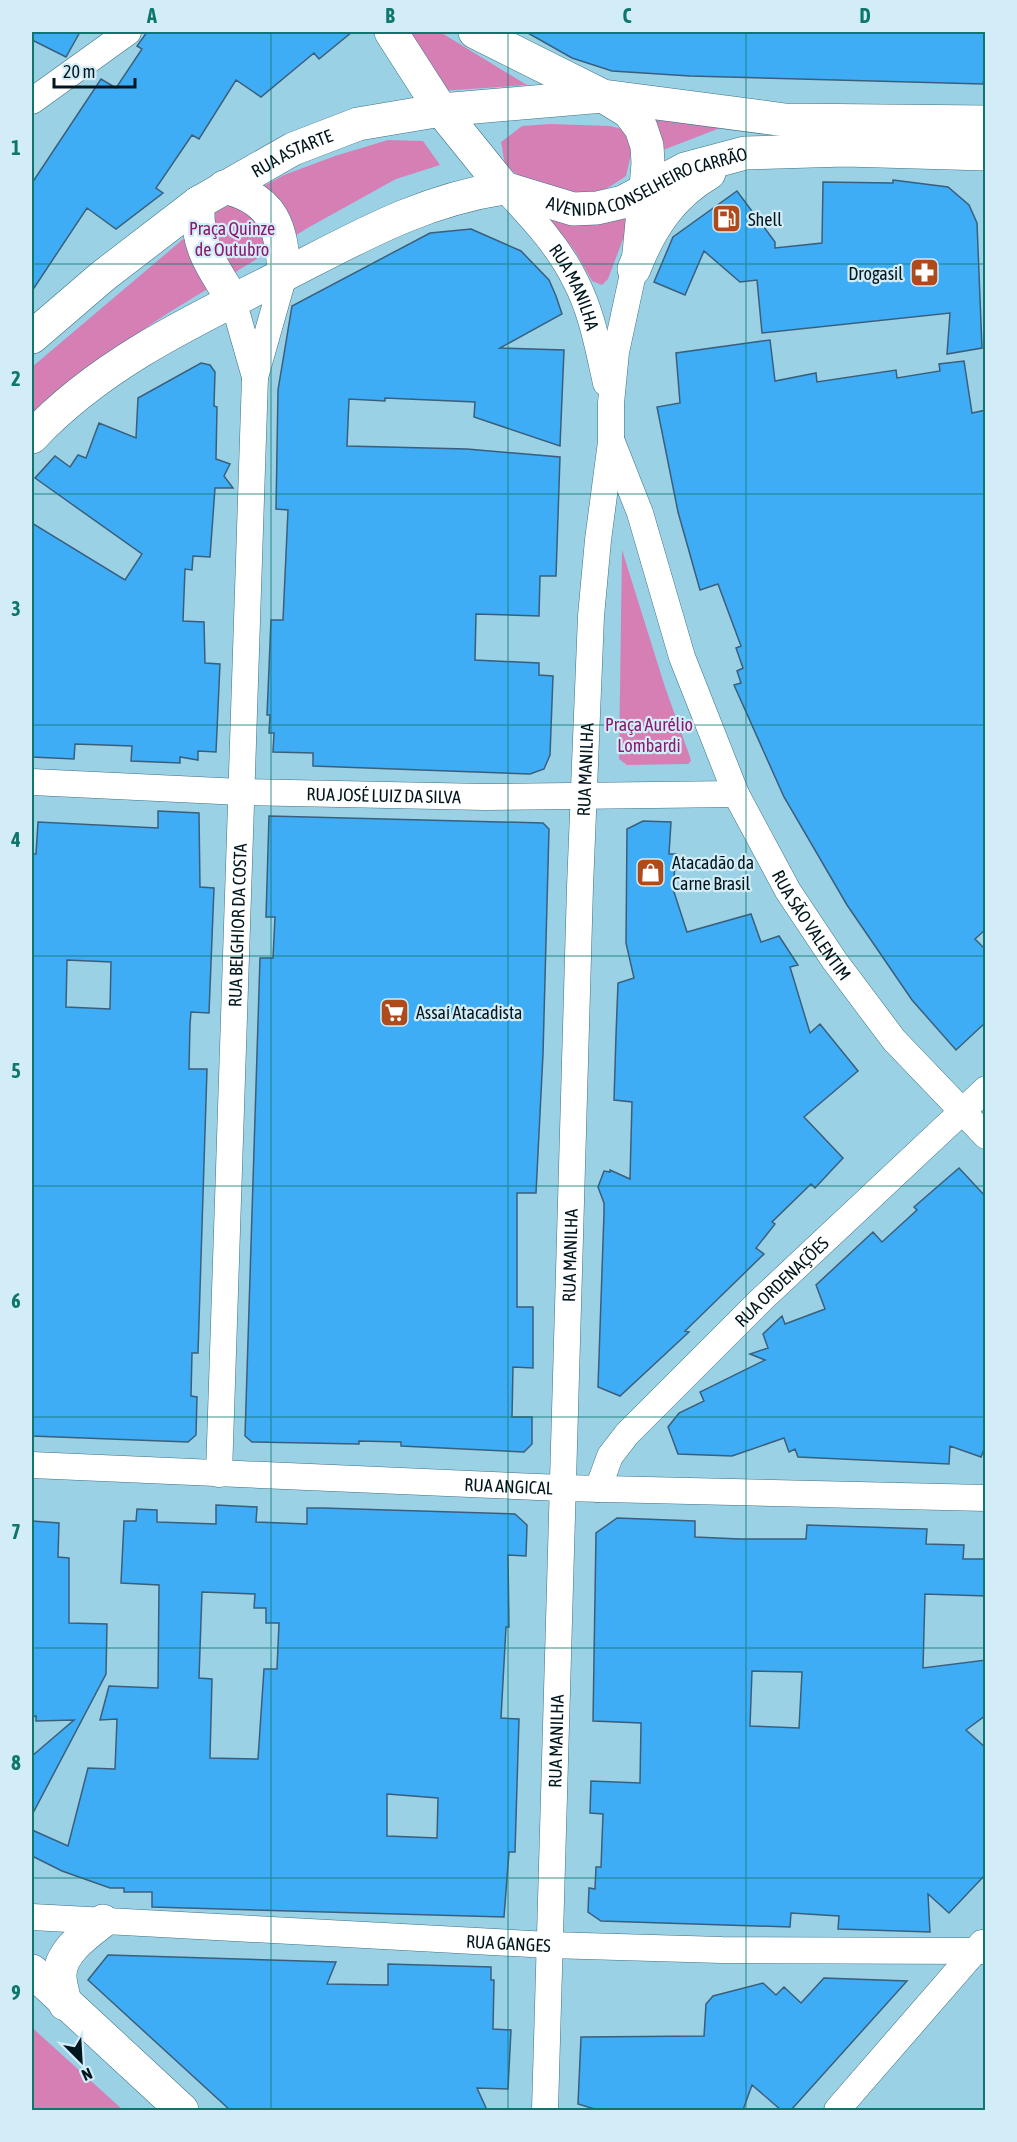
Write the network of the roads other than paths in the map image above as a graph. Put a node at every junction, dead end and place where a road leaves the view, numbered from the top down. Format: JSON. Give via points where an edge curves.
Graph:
{"nodes":[{"id":1,"x":128,"y":32,"type":"edge"},
{"id":2,"x":391,"y":32,"type":"edge"},
{"id":3,"x":476,"y":32,"type":"edge"},
{"id":4,"x":603,"y":96,"type":"junction"},
{"id":5,"x":32,"y":101,"type":"edge"},
{"id":6,"x":441,"y":110,"type":"junction"},
{"id":7,"x":986,"y":122,"type":"edge"},
{"id":8,"x":745,"y":153,"type":"junction"},
{"id":9,"x":986,"y":154,"type":"edge"},
{"id":10,"x":504,"y":188,"type":"junction"},
{"id":11,"x":645,"y":188,"type":"junction"},
{"id":12,"x":211,"y":195,"type":"junction"},
{"id":13,"x":634,"y":269,"type":"junction"},
{"id":14,"x":284,"y":275,"type":"junction"},
{"id":15,"x":233,"y":300,"type":"junction"},
{"id":16,"x":32,"y":337,"type":"edge"},
{"id":17,"x":255,"y":377,"type":"junction"},
{"id":18,"x":611,"y":403,"type":"junction"},
{"id":19,"x":32,"y":437,"type":"edge"},
{"id":20,"x":611,"y":442,"type":"junction"},
{"id":21,"x":32,"y":782,"type":"edge"},
{"id":22,"x":241,"y":792,"type":"junction"},
{"id":23,"x":736,"y":794,"type":"junction"},
{"id":24,"x":584,"y":795,"type":"junction"},
{"id":25,"x":986,"y":1089,"type":"edge"},
{"id":26,"x":962,"y":1111,"type":"junction"},
{"id":27,"x":986,"y":1136,"type":"edge"},
{"id":28,"x":32,"y":1465,"type":"edge"},
{"id":29,"x":219,"y":1474,"type":"junction"},
{"id":30,"x":562,"y":1488,"type":"junction"},
{"id":31,"x":598,"y":1489,"type":"junction"},
{"id":32,"x":986,"y":1497,"type":"edge"},
{"id":33,"x":32,"y":1917,"type":"edge"},
{"id":34,"x":103,"y":1921,"type":"junction"},
{"id":35,"x":549,"y":1945,"type":"junction"},
{"id":36,"x":982,"y":1946,"type":"edge"},
{"id":37,"x":32,"y":1971,"type":"edge"},
{"id":38,"x":65,"y":2004,"type":"junction"},
{"id":39,"x":182,"y":2110,"type":"edge"},
{"id":40,"x":545,"y":2110,"type":"edge"},
{"id":41,"x":837,"y":2110,"type":"edge"}],
"edges":[{"from":1,"to":5,"type":"street"},
{"from":2,"to":6,"type":"main road"},
{"from":3,"to":4,"type":"main road"},
{"from":4,"to":6,"type":"main road","name":"RUA ASTARTE"},
{"from":4,"to":7,"type":"main road","via":[[785,120]]},
{"from":4,"to":11,"type":"main road","via":[[629,112],[641,128],[648,163]]},
{"from":6,"to":10,"type":"main road"},
{"from":6,"to":12,"type":"main road","name":"RUA ASTARTE","via":[[358,124],[293,149]]},
{"from":8,"to":9,"type":"main road","name":"AVENIDA CONSELHEIRO CARRÃO","via":[[845,150]]},
{"from":8,"to":11,"type":"main road","name":"AVENIDA CONSELHEIRO CARRÃO","via":[[685,169]]},
{"from":8,"to":13,"type":"main road","via":[[704,176],[668,206],[645,241]]},
{"from":10,"to":11,"type":"main road","name":"AVENIDA CONSELHEIRO CARRÃO","via":[[573,209],[622,202]]},
{"from":10,"to":14,"type":"main road","via":[[463,194],[423,207]]},
{"from":10,"to":18,"type":"street","name":"RUA MANILHA","via":[[562,257],[576,280]]},
{"from":11,"to":13,"type":"street","name":"RUA MANILHA"},
{"from":12,"to":14,"type":"main road","via":[[253,197],[269,211],[278,228]]},
{"from":12,"to":15,"type":"main road","via":[[197,228],[202,247]]},
{"from":12,"to":16,"type":"main road","name":"RUA ASTARTE","via":[[103,276]]},
{"from":13,"to":18,"type":"street","name":"RUA MANILHA","via":[[616,352]]},
{"from":14,"to":15,"type":"main road"},
{"from":14,"to":17,"type":"street","name":"RUA BELGHIOR DA COSTA"},
{"from":15,"to":17,"type":"street","name":"RUA BELGHIOR DA COSTA"},
{"from":15,"to":19,"type":"main road","via":[[87,385]]},
{"from":17,"to":22,"type":"street","name":"RUA BELGHIOR DA COSTA"},
{"from":18,"to":20,"type":"street","name":"RUA MANILHA"},
{"from":20,"to":23,"type":"street","name":"RUA SÃO VALENTIM","via":[[640,513],[682,657]]},
{"from":20,"to":24,"type":"street","name":"RUA MANILHA","via":[[591,616]]},
{"from":21,"to":22,"type":"street","name":"RUA JOSÉ LUIZ DA SILVA"},
{"from":22,"to":24,"type":"street","name":"RUA JOSÉ LUIZ DA SILVA"},
{"from":22,"to":29,"type":"street","name":"RUA BELGHIOR DA COSTA"},
{"from":23,"to":24,"type":"street","name":"RUA JOSÉ LUIZ DA SILVA"},
{"from":23,"to":26,"type":"street","name":"RUA SÃO VALENTIM","via":[[788,891],[834,960],[894,1040]]},
{"from":24,"to":30,"type":"street","name":"RUA MANILHA"},
{"from":25,"to":26,"type":"street","name":"RUA ORDENAÇÕES"},
{"from":26,"to":27,"type":"street","name":"RUA SÃO VALENTIM"},
{"from":26,"to":31,"type":"street","name":"RUA ORDENAÇÕES","via":[[761,1300],[627,1434],[610,1456]]},
{"from":28,"to":29,"type":"street","name":"RUA ANGICAL"},
{"from":29,"to":30,"type":"street","name":"RUA ANGICAL"},
{"from":30,"to":31,"type":"street","name":"RUA ANGICAL"},
{"from":30,"to":35,"type":"street","name":"RUA MANILHA"},
{"from":31,"to":32,"type":"street","name":"RUA ANGICAL"},
{"from":33,"to":34,"type":"street","name":"RUA GANGES"},
{"from":34,"to":35,"type":"street","name":"RUA GANGES"},
{"from":34,"to":38,"type":"main road","via":[[83,1936],[64,1960],[59,1974]]},
{"from":35,"to":36,"type":"street","name":"RUA GANGES","via":[[722,1950]]},
{"from":35,"to":40,"type":"street","name":"RUA MANILHA"},
{"from":36,"to":41,"type":"street"},
{"from":37,"to":38,"type":"main road"},
{"from":38,"to":39,"type":"main road"}]}
